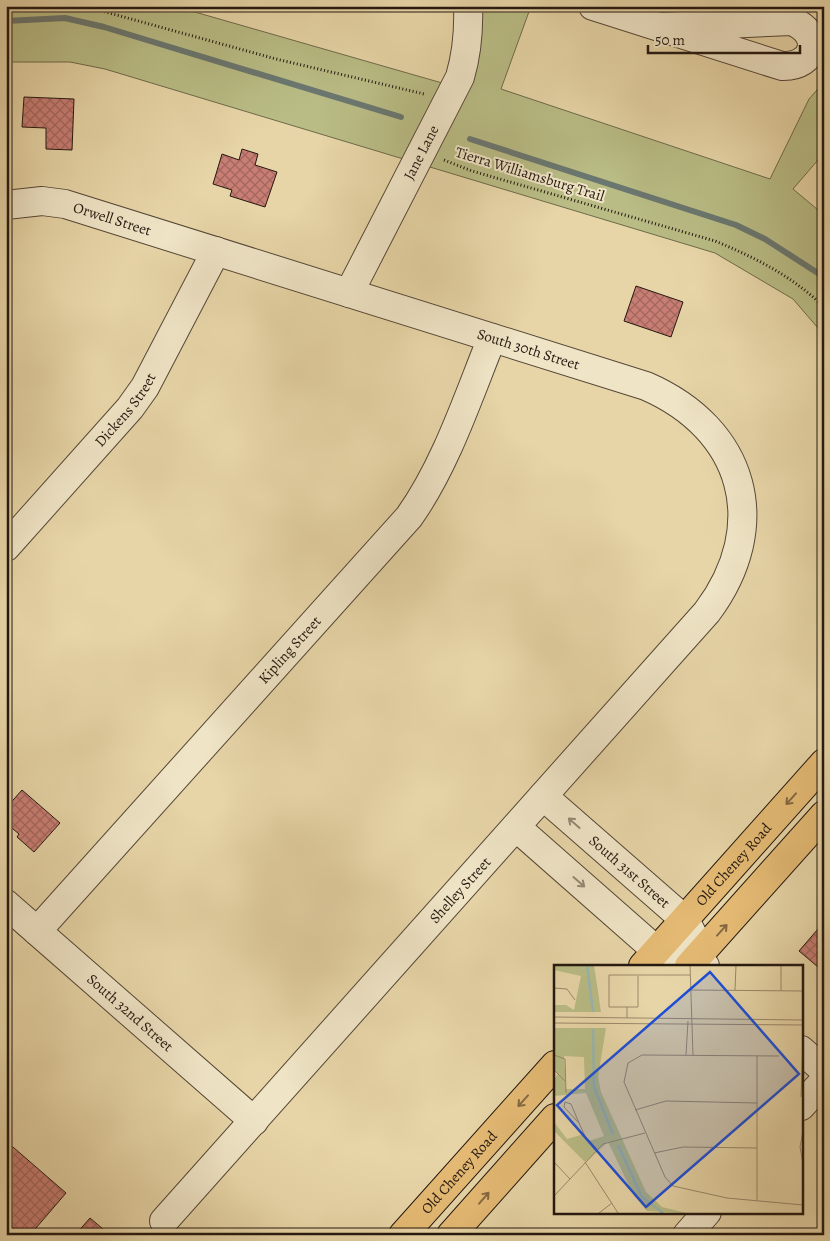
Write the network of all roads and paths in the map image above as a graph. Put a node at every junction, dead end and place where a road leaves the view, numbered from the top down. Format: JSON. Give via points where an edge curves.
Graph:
{"nodes":[{"id":1,"x":84,"y":6,"type":"edge"},
{"id":2,"x":468,"y":6,"type":"edge"},
{"id":3,"x":593,"y":6,"type":"edge"},
{"id":4,"x":660,"y":27,"type":"dead end"},
{"id":5,"x":423,"y":98,"type":"dead end"},
{"id":6,"x":423,"y":151,"type":"junction"},
{"id":7,"x":6,"y":205,"type":"edge"},
{"id":8,"x":216,"y":251,"type":"junction"},
{"id":9,"x":349,"y":293,"type":"junction"},
{"id":10,"x":824,"y":307,"type":"edge"},
{"id":11,"x":492,"y":338,"type":"junction"},
{"id":12,"x":6,"y":547,"type":"edge"},
{"id":13,"x":740,"y":548,"type":"joint"},
{"id":14,"x":824,"y":763,"type":"edge"},
{"id":15,"x":543,"y":796,"type":"junction"},
{"id":16,"x":824,"y":815,"type":"edge"},
{"id":17,"x":516,"y":827,"type":"junction"},
{"id":18,"x":6,"y":904,"type":"edge"},
{"id":19,"x":685,"y":920,"type":"junction"},
{"id":20,"x":37,"y":931,"type":"junction"},
{"id":21,"x":650,"y":958,"type":"edge"},
{"id":22,"x":696,"y":963,"type":"edge"},
{"id":23,"x":802,"y":1051,"type":"edge"},
{"id":24,"x":554,"y":1066,"type":"edge"},
{"id":25,"x":824,"y":1070,"type":"edge"},
{"id":26,"x":824,"y":1081,"type":"edge"},
{"id":27,"x":802,"y":1105,"type":"edge"},
{"id":28,"x":554,"y":1119,"type":"edge"},
{"id":29,"x":254,"y":1121,"type":"junction"},
{"id":30,"x":705,"y":1214,"type":"edge"},
{"id":31,"x":164,"y":1222,"type":"dead end"},
{"id":32,"x":403,"y":1235,"type":"edge"},
{"id":33,"x":451,"y":1235,"type":"edge"},
{"id":34,"x":687,"y":1235,"type":"edge"}],
"edges":[{"from":1,"to":5,"type":"path","via":[[276,59],[424,93]]},
{"from":2,"to":6,"type":"street","name":"Jane Lane","via":[[468,46],[460,78]]},
{"from":3,"to":4,"type":"street"},
{"from":6,"to":9,"type":"street","name":"Jane Lane"},
{"from":6,"to":10,"type":"path","name":"Tierra Williamsburg Trail","via":[[472,171],[715,241],[781,272]]},
{"from":7,"to":8,"type":"street","name":"Orwell Street","via":[[42,201],[65,204]]},
{"from":8,"to":9,"type":"street","name":"South 30th Street"},
{"from":8,"to":12,"type":"street","name":"Dickens Street","via":[[145,387]]},
{"from":9,"to":11,"type":"street","name":"South 30th Street"},
{"from":11,"to":13,"type":"street","name":"South 30th Street","via":[[646,386],[691,410],[714,435],[734,471],[741,496]]},
{"from":11,"to":20,"type":"street","name":"Kipling Street","via":[[436,473],[409,517]]},
{"from":13,"to":15,"type":"street","name":"Shelley Street","via":[[721,593],[707,612]]},
{"from":14,"to":19,"type":"main road","name":"Old Cheney Road","one_way":true},
{"from":15,"to":17,"type":"street","name":"Shelley Street"},
{"from":19,"to":15,"type":"street","name":"South 31st Street","one_way":true},
{"from":22,"to":16,"type":"main road","one_way":true},
{"from":17,"to":21,"type":"street","one_way":true},
{"from":17,"to":29,"type":"street","name":"Shelley Street"},
{"from":18,"to":20,"type":"street","name":"South 32nd Street"},
{"from":19,"to":21,"type":"main road","name":"Old Cheney Road"},
{"from":19,"to":22,"type":"street","name":"South 31st Street","via":[[694,937]]},
{"from":20,"to":29,"type":"street","name":"South 32nd Street"},
{"from":21,"to":22,"type":"street","via":[[676,958]]},
{"from":23,"to":25,"type":"street"},
{"from":24,"to":32,"type":"main road","name":"Old Cheney Road","one_way":true},
{"from":26,"to":27,"type":"street"},
{"from":33,"to":28,"type":"main road","one_way":true},
{"from":29,"to":31,"type":"street","name":"Shelley Street"},
{"from":30,"to":34,"type":"street"}]}
